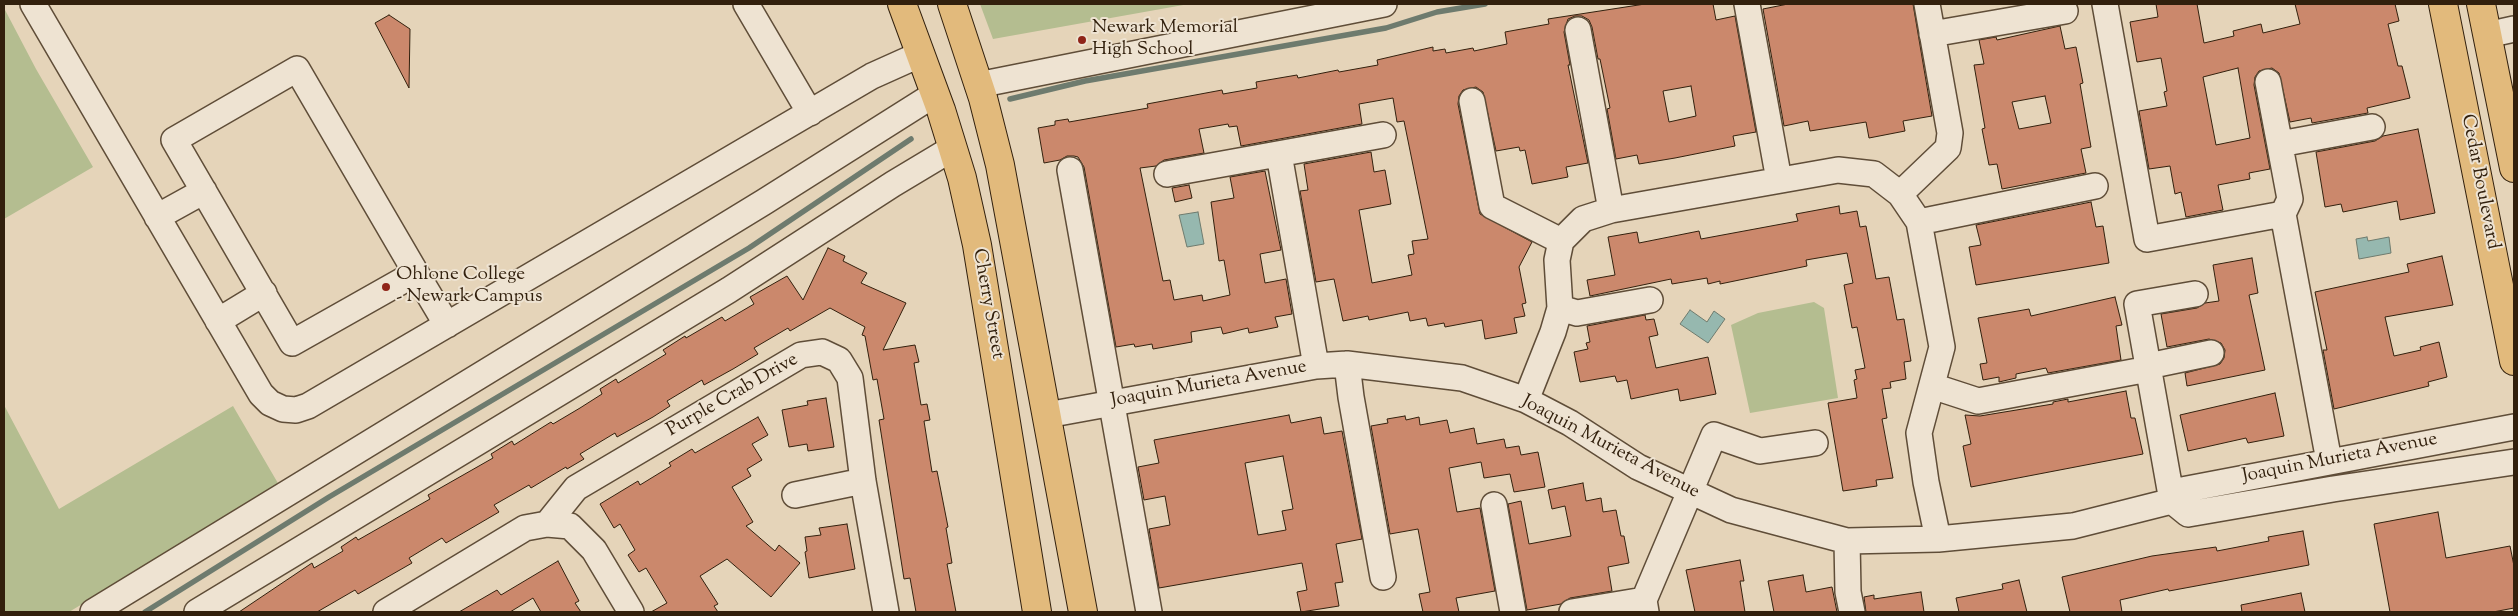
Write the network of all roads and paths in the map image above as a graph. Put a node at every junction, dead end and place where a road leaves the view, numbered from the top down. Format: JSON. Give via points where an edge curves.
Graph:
{"nodes":[{"id":1,"x":32,"y":4,"type":"edge"},
{"id":2,"x":746,"y":4,"type":"edge"},
{"id":3,"x":902,"y":4,"type":"edge"},
{"id":4,"x":952,"y":4,"type":"edge"},
{"id":5,"x":1384,"y":4,"type":"edge"},
{"id":6,"x":1747,"y":4,"type":"edge"},
{"id":7,"x":1927,"y":4,"type":"edge"},
{"id":8,"x":2105,"y":4,"type":"edge"},
{"id":9,"x":2443,"y":4,"type":"edge"},
{"id":10,"x":2481,"y":4,"type":"edge"},
{"id":11,"x":2065,"y":11,"type":"dead end"},
{"id":12,"x":2514,"y":29,"type":"edge"},
{"id":13,"x":1578,"y":30,"type":"dead end"},
{"id":14,"x":1932,"y":34,"type":"junction"},
{"id":15,"x":2487,"y":34,"type":"junction"},
{"id":16,"x":921,"y":54,"type":"junction"},
{"id":17,"x":2268,"y":82,"type":"dead end"},
{"id":18,"x":978,"y":85,"type":"junction"},
{"id":19,"x":935,"y":94,"type":"junction"},
{"id":20,"x":1472,"y":101,"type":"dead end"},
{"id":21,"x":810,"y":113,"type":"junction"},
{"id":22,"x":2372,"y":127,"type":"dead end"},
{"id":23,"x":1383,"y":135,"type":"dead end"},
{"id":24,"x":2280,"y":144,"type":"junction"},
{"id":25,"x":953,"y":148,"type":"junction"},
{"id":26,"x":1279,"y":154,"type":"junction"},
{"id":27,"x":2514,"y":168,"type":"edge"},
{"id":28,"x":1070,"y":170,"type":"dead end"},
{"id":29,"x":1167,"y":174,"type":"dead end"},
{"id":30,"x":1779,"y":180,"type":"junction"},
{"id":31,"x":2095,"y":186,"type":"dead end"},
{"id":32,"x":204,"y":191,"type":"junction"},
{"id":33,"x":1900,"y":194,"type":"junction"},
{"id":34,"x":1611,"y":210,"type":"junction"},
{"id":35,"x":2284,"y":214,"type":"junction"},
{"id":36,"x":157,"y":218,"type":"junction"},
{"id":37,"x":1919,"y":222,"type":"junction"},
{"id":38,"x":1562,"y":240,"type":"junction"},
{"id":39,"x":977,"y":245,"type":"junction"},
{"id":40,"x":416,"y":273,"type":"junction"},
{"id":41,"x":264,"y":293,"type":"junction"},
{"id":42,"x":2195,"y":294,"type":"dead end"},
{"id":43,"x":1650,"y":300,"type":"dead end"},
{"id":44,"x":1560,"y":308,"type":"junction"},
{"id":45,"x":218,"y":321,"type":"junction"},
{"id":46,"x":447,"y":325,"type":"junction"},
{"id":47,"x":2211,"y":354,"type":"dead end"},
{"id":48,"x":2514,"y":361,"type":"edge"},
{"id":49,"x":1347,"y":364,"type":"junction"},
{"id":50,"x":1316,"y":366,"type":"junction"},
{"id":51,"x":2149,"y":367,"type":"junction"},
{"id":52,"x":1932,"y":386,"type":"junction"},
{"id":53,"x":1526,"y":400,"type":"junction"},
{"id":54,"x":1110,"y":402,"type":"junction"},
{"id":55,"x":1047,"y":414,"type":"junction"},
{"id":56,"x":2514,"y":427,"type":"edge"},
{"id":57,"x":1815,"y":443,"type":"dead end"},
{"id":58,"x":2329,"y":461,"type":"junction"},
{"id":59,"x":2514,"y":462,"type":"edge"},
{"id":60,"x":863,"y":481,"type":"junction"},
{"id":61,"x":1688,"y":492,"type":"junction"},
{"id":62,"x":795,"y":495,"type":"dead end"},
{"id":63,"x":2172,"y":501,"type":"junction"},
{"id":64,"x":1494,"y":505,"type":"dead end"},
{"id":65,"x":547,"y":524,"type":"junction"},
{"id":66,"x":1938,"y":539,"type":"junction"},
{"id":67,"x":1847,"y":541,"type":"junction"},
{"id":68,"x":1383,"y":577,"type":"dead end"},
{"id":69,"x":421,"y":604,"type":"edge"},
{"id":70,"x":1645,"y":606,"type":"edge"},
{"id":71,"x":93,"y":612,"type":"edge"},
{"id":72,"x":197,"y":612,"type":"edge"},
{"id":73,"x":386,"y":612,"type":"edge"},
{"id":74,"x":631,"y":612,"type":"edge"},
{"id":75,"x":886,"y":612,"type":"edge"},
{"id":76,"x":1037,"y":612,"type":"edge"},
{"id":77,"x":1083,"y":612,"type":"edge"},
{"id":78,"x":1148,"y":612,"type":"edge"},
{"id":79,"x":1513,"y":612,"type":"edge"},
{"id":80,"x":1572,"y":612,"type":"edge"},
{"id":81,"x":1852,"y":612,"type":"edge"}],
"edges":[{"from":1,"to":36,"type":"street"},
{"from":2,"to":21,"type":"street"},
{"from":3,"to":16,"type":"main road","name":"Cherry Street"},
{"from":4,"to":18,"type":"main road","name":"Cherry Street"},
{"from":5,"to":18,"type":"street"},
{"from":6,"to":30,"type":"street"},
{"from":7,"to":14,"type":"street"},
{"from":8,"to":35,"type":"street","via":[[2147,239]]},
{"from":9,"to":48,"type":"main road","name":"Cedar Boulevard"},
{"from":10,"to":15,"type":"main road","name":"Cedar Boulevard"},
{"from":11,"to":14,"type":"street"},
{"from":12,"to":15,"type":"street"},
{"from":13,"to":34,"type":"street"},
{"from":14,"to":33,"type":"street","via":[[1950,133],[1948,148]]},
{"from":15,"to":27,"type":"main road","name":"Cedar Boulevard"},
{"from":16,"to":19,"type":"main road","name":"Cherry Street"},
{"from":16,"to":21,"type":"street","via":[[872,76]]},
{"from":17,"to":24,"type":"street"},
{"from":18,"to":55,"type":"main road","name":"Cherry Street","via":[[1000,165]]},
{"from":19,"to":25,"type":"main road","name":"Cherry Street"},
{"from":19,"to":71,"type":"street"},
{"from":20,"to":38,"type":"street","via":[[1492,206]]},
{"from":21,"to":46,"type":"street"},
{"from":22,"to":24,"type":"street"},
{"from":23,"to":26,"type":"street"},
{"from":24,"to":35,"type":"street","via":[[2290,198]]},
{"from":25,"to":39,"type":"main road","name":"Cherry Street"},
{"from":25,"to":72,"type":"street","via":[[729,290]]},
{"from":26,"to":29,"type":"street"},
{"from":26,"to":50,"type":"street"},
{"from":28,"to":54,"type":"street"},
{"from":30,"to":33,"type":"street","via":[[1838,170],[1874,174]]},
{"from":30,"to":34,"type":"street"},
{"from":31,"to":37,"type":"street"},
{"from":32,"to":36,"type":"street"},
{"from":32,"to":40,"type":"street","via":[[174,140],[297,69]]},
{"from":32,"to":41,"type":"street"},
{"from":33,"to":37,"type":"street"},
{"from":34,"to":38,"type":"street","via":[[1583,219]]},
{"from":35,"to":58,"type":"street"},
{"from":36,"to":45,"type":"street"},
{"from":37,"to":52,"type":"street","via":[[1942,347]]},
{"from":38,"to":44,"type":"street","via":[[1557,260]]},
{"from":39,"to":55,"type":"main road","via":[[995,253],[1000,262],[1021,378]]},
{"from":39,"to":76,"type":"main road","name":"Cherry Street"},
{"from":40,"to":41,"type":"street","via":[[292,343]]},
{"from":40,"to":46,"type":"street"},
{"from":41,"to":45,"type":"street"},
{"from":42,"to":51,"type":"street","via":[[2137,304]]},
{"from":43,"to":44,"type":"street","via":[[1577,313]]},
{"from":44,"to":53,"type":"street"},
{"from":45,"to":46,"type":"street","via":[[261,394],[283,409],[296,410]]},
{"from":47,"to":51,"type":"street"},
{"from":49,"to":50,"type":"street","name":"Joaquin Murieta Avenue"},
{"from":49,"to":53,"type":"street","name":"Joaquin Murieta Avenue","via":[[1462,378]]},
{"from":49,"to":68,"type":"street"},
{"from":50,"to":54,"type":"street","name":"Joaquin Murieta Avenue"},
{"from":51,"to":52,"type":"street","via":[[1978,401]]},
{"from":51,"to":63,"type":"street"},
{"from":52,"to":66,"type":"street","via":[[1919,434]]},
{"from":53,"to":61,"type":"street","name":"Joaquin Murieta Avenue","via":[[1570,423],[1638,467]]},
{"from":54,"to":55,"type":"street","name":"Joaquin Murieta Avenue"},
{"from":54,"to":78,"type":"street"},
{"from":55,"to":77,"type":"main road","name":"Cherry Street"},
{"from":56,"to":58,"type":"street","name":"Joaquin Murieta Avenue"},
{"from":57,"to":61,"type":"street","via":[[1760,451],[1714,435]]},
{"from":58,"to":63,"type":"street","name":"Joaquin Murieta Avenue","via":[[2182,490]]},
{"from":59,"to":63,"type":"street","name":"Joaquin Murieta Avenue","via":[[2188,514]]},
{"from":60,"to":62,"type":"street"},
{"from":60,"to":65,"type":"street","name":"Purple Crab Drive","via":[[850,378],[839,360],[822,352],[801,354],[576,488]]},
{"from":60,"to":75,"type":"street","name":"Purple Crab Drive"},
{"from":61,"to":67,"type":"street","name":"Joaquin Murieta Avenue","via":[[1731,510]]},
{"from":61,"to":70,"type":"street"},
{"from":63,"to":66,"type":"street","name":"Joaquin Murieta Avenue","via":[[2074,526]]},
{"from":64,"to":79,"type":"street"},
{"from":65,"to":69,"type":"street","via":[[525,528]]},
{"from":65,"to":74,"type":"street","via":[[570,526],[594,550]]},
{"from":66,"to":67,"type":"street","name":"Joaquin Murieta Avenue"},
{"from":67,"to":81,"type":"street","via":[[1848,592]]},
{"from":69,"to":73,"type":"street"},
{"from":70,"to":80,"type":"street"}]}
